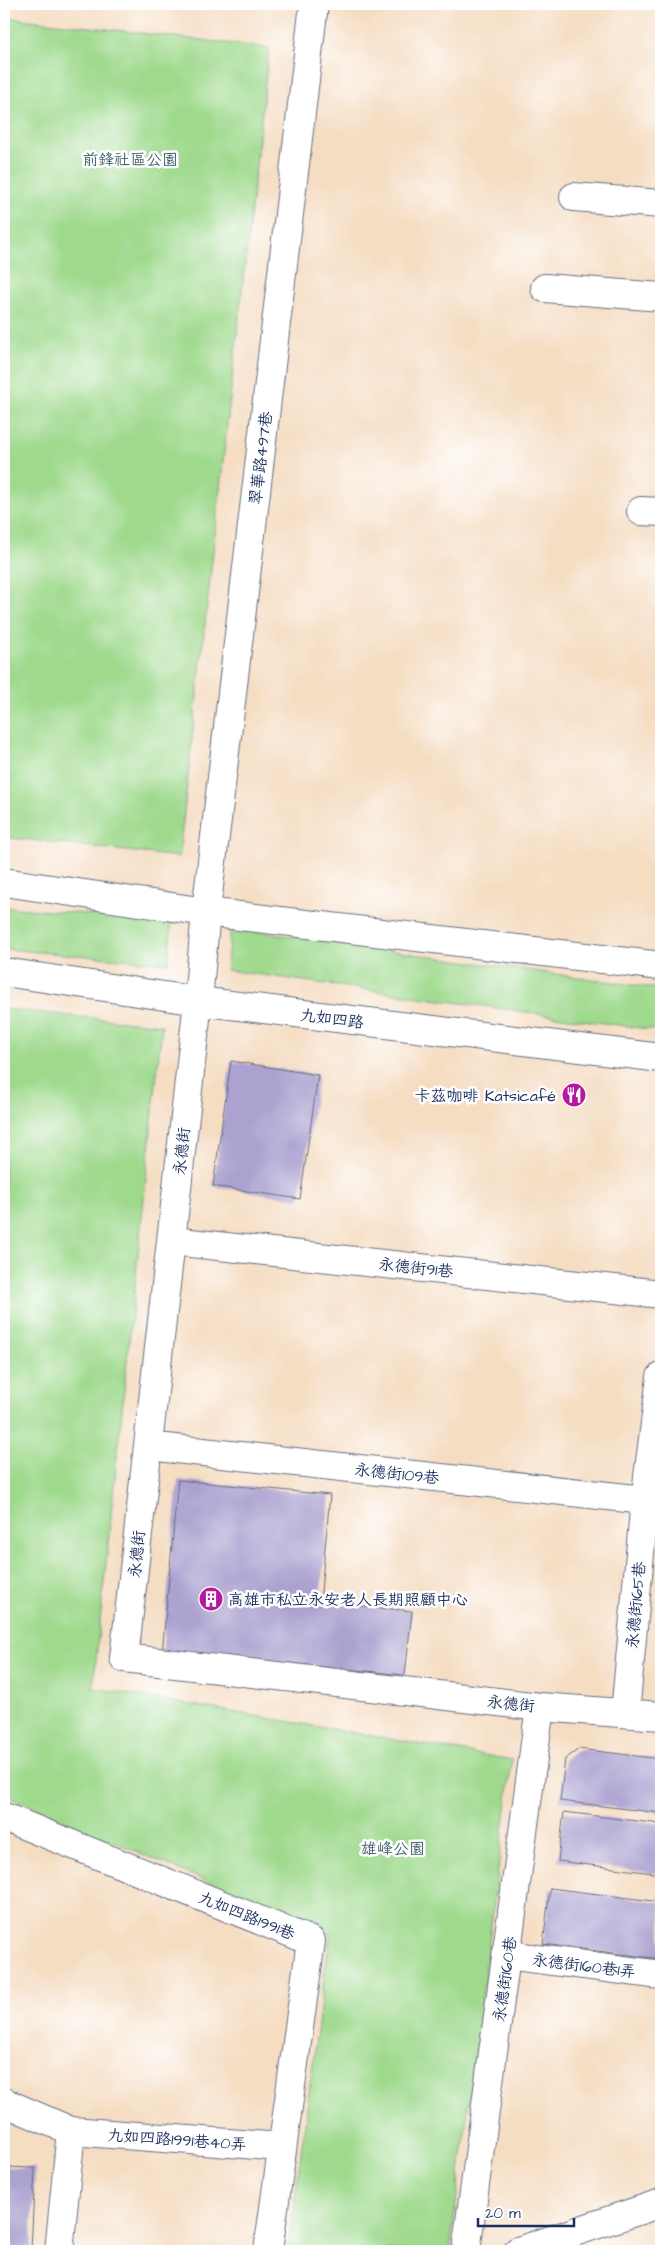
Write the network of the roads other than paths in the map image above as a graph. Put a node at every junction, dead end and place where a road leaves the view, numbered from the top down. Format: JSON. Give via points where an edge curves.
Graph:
{"nodes":[{"id":1,"x":314,"y":4,"type":"edge"},
{"id":2,"x":574,"y":198,"type":"dead end"},
{"id":3,"x":661,"y":204,"type":"edge"},
{"id":4,"x":545,"y":288,"type":"dead end"},
{"id":5,"x":661,"y":297,"type":"edge"},
{"id":6,"x":4,"y":882,"type":"edge"},
{"id":7,"x":206,"y":912,"type":"junction"},
{"id":8,"x":661,"y":966,"type":"edge"},
{"id":9,"x":4,"y":972,"type":"edge"},
{"id":10,"x":198,"y":1001,"type":"junction"},
{"id":11,"x":661,"y":1058,"type":"edge"},
{"id":12,"x":172,"y":1241,"type":"junction"},
{"id":13,"x":661,"y":1294,"type":"edge"},
{"id":14,"x":660,"y":1391,"type":"edge"},
{"id":15,"x":148,"y":1446,"type":"junction"},
{"id":16,"x":645,"y":1500,"type":"junction"},
{"id":17,"x":540,"y":1707,"type":"junction"},
{"id":18,"x":625,"y":1713,"type":"junction"},
{"id":19,"x":661,"y":1716,"type":"edge"},
{"id":20,"x":4,"y":1817,"type":"edge"},
{"id":21,"x":507,"y":1955,"type":"junction"},
{"id":22,"x":661,"y":1974,"type":"edge"},
{"id":23,"x":4,"y":2102,"type":"edge"},
{"id":24,"x":71,"y":2131,"type":"junction"},
{"id":25,"x":282,"y":2147,"type":"junction"},
{"id":26,"x":661,"y":2203,"type":"edge"},
{"id":27,"x":59,"y":2251,"type":"edge"},
{"id":28,"x":268,"y":2251,"type":"edge"},
{"id":29,"x":466,"y":2251,"type":"edge"},
{"id":30,"x":518,"y":2251,"type":"edge"}],
"edges":[{"from":1,"to":7,"type":"street","name":"翠華路497巷"},
{"from":2,"to":3,"type":"street"},
{"from":4,"to":5,"type":"street"},
{"from":6,"to":7,"type":"street"},
{"from":7,"to":8,"type":"street"},
{"from":7,"to":10,"type":"street","name":"永德街"},
{"from":9,"to":10,"type":"street","name":"九如四路"},
{"from":10,"to":11,"type":"street","name":"九如四路"},
{"from":10,"to":12,"type":"street","name":"永德街"},
{"from":12,"to":13,"type":"street","name":"永德街91巷"},
{"from":12,"to":15,"type":"street","name":"永德街"},
{"from":14,"to":16,"type":"street","name":"永德街165巷"},
{"from":15,"to":16,"type":"street","name":"永德街109巷"},
{"from":15,"to":17,"type":"street","name":"永德街","via":[[124,1658]]},
{"from":16,"to":18,"type":"street","name":"永德街165巷"},
{"from":17,"to":18,"type":"street","name":"永德街"},
{"from":17,"to":21,"type":"street","name":"永德街160巷"},
{"from":18,"to":19,"type":"street","name":"永德街"},
{"from":20,"to":25,"type":"street","name":"九如四路1991巷","via":[[311,1941]]},
{"from":21,"to":22,"type":"street","name":"永德街160巷1弄"},
{"from":21,"to":29,"type":"street","name":"永德街160巷"},
{"from":23,"to":24,"type":"street","name":"九如四路1991巷40弄"},
{"from":24,"to":25,"type":"street","name":"九如四路1991巷40弄"},
{"from":24,"to":27,"type":"street"},
{"from":25,"to":28,"type":"street","name":"九如四路1991巷"},
{"from":26,"to":30,"type":"street"}]}
